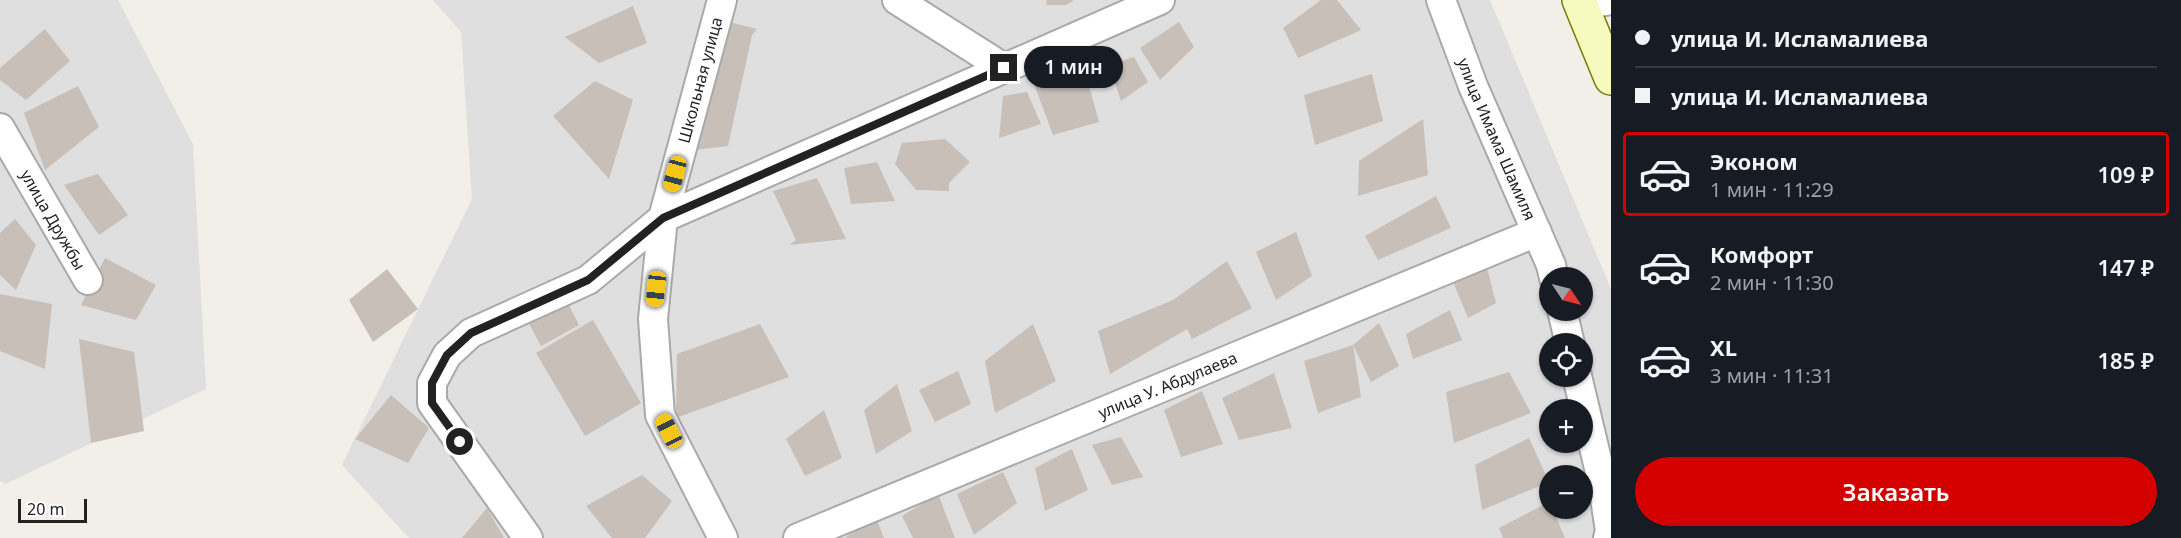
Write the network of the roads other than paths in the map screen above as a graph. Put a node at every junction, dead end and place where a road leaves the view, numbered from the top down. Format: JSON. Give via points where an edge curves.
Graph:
{"nodes":[{"id":1,"x":722,"y":0,"type":"edge"},
{"id":2,"x":897,"y":0,"type":"edge"},
{"id":3,"x":1160,"y":0,"type":"edge"},
{"id":4,"x":1441,"y":0,"type":"edge"},
{"id":5,"x":1590,"y":2,"type":"edge"},
{"id":6,"x":1004,"y":68,"type":"junction"},
{"id":7,"x":1611,"y":78,"type":"edge"},
{"id":8,"x":0,"y":129,"type":"edge"},
{"id":9,"x":663,"y":218,"type":"junction"},
{"id":10,"x":1537,"y":232,"type":"junction"},
{"id":11,"x":1552,"y":267,"type":"edge"},
{"id":12,"x":88,"y":280,"type":"dead end"},
{"id":13,"x":1580,"y":387,"type":"edge"},
{"id":14,"x":528,"y":538,"type":"edge"},
{"id":15,"x":723,"y":538,"type":"edge"},
{"id":16,"x":798,"y":538,"type":"edge"},
{"id":17,"x":1608,"y":538,"type":"edge"}],
"edges":[{"from":1,"to":9,"type":"street","name":"Школьная улица"},
{"from":2,"to":6,"type":"street"},
{"from":3,"to":6,"type":"street"},
{"from":4,"to":10,"type":"street","name":"улица Имама Шамиля","via":[[1473,86]]},
{"from":5,"to":7,"type":"main road"},
{"from":6,"to":9,"type":"street"},
{"from":8,"to":12,"type":"street","name":"улица Дружбы"},
{"from":9,"to":14,"type":"street","via":[[588,280],[471,333],[447,355],[432,383],[432,403]]},
{"from":9,"to":15,"type":"street","name":"Школьная улица","via":[[653,319],[660,415]]},
{"from":10,"to":11,"type":"street","name":"улица Имама Шамиля"},
{"from":10,"to":16,"type":"street","name":"улица У. Абдулаева"},
{"from":13,"to":17,"type":"street","via":[[1603,485]]}]}
